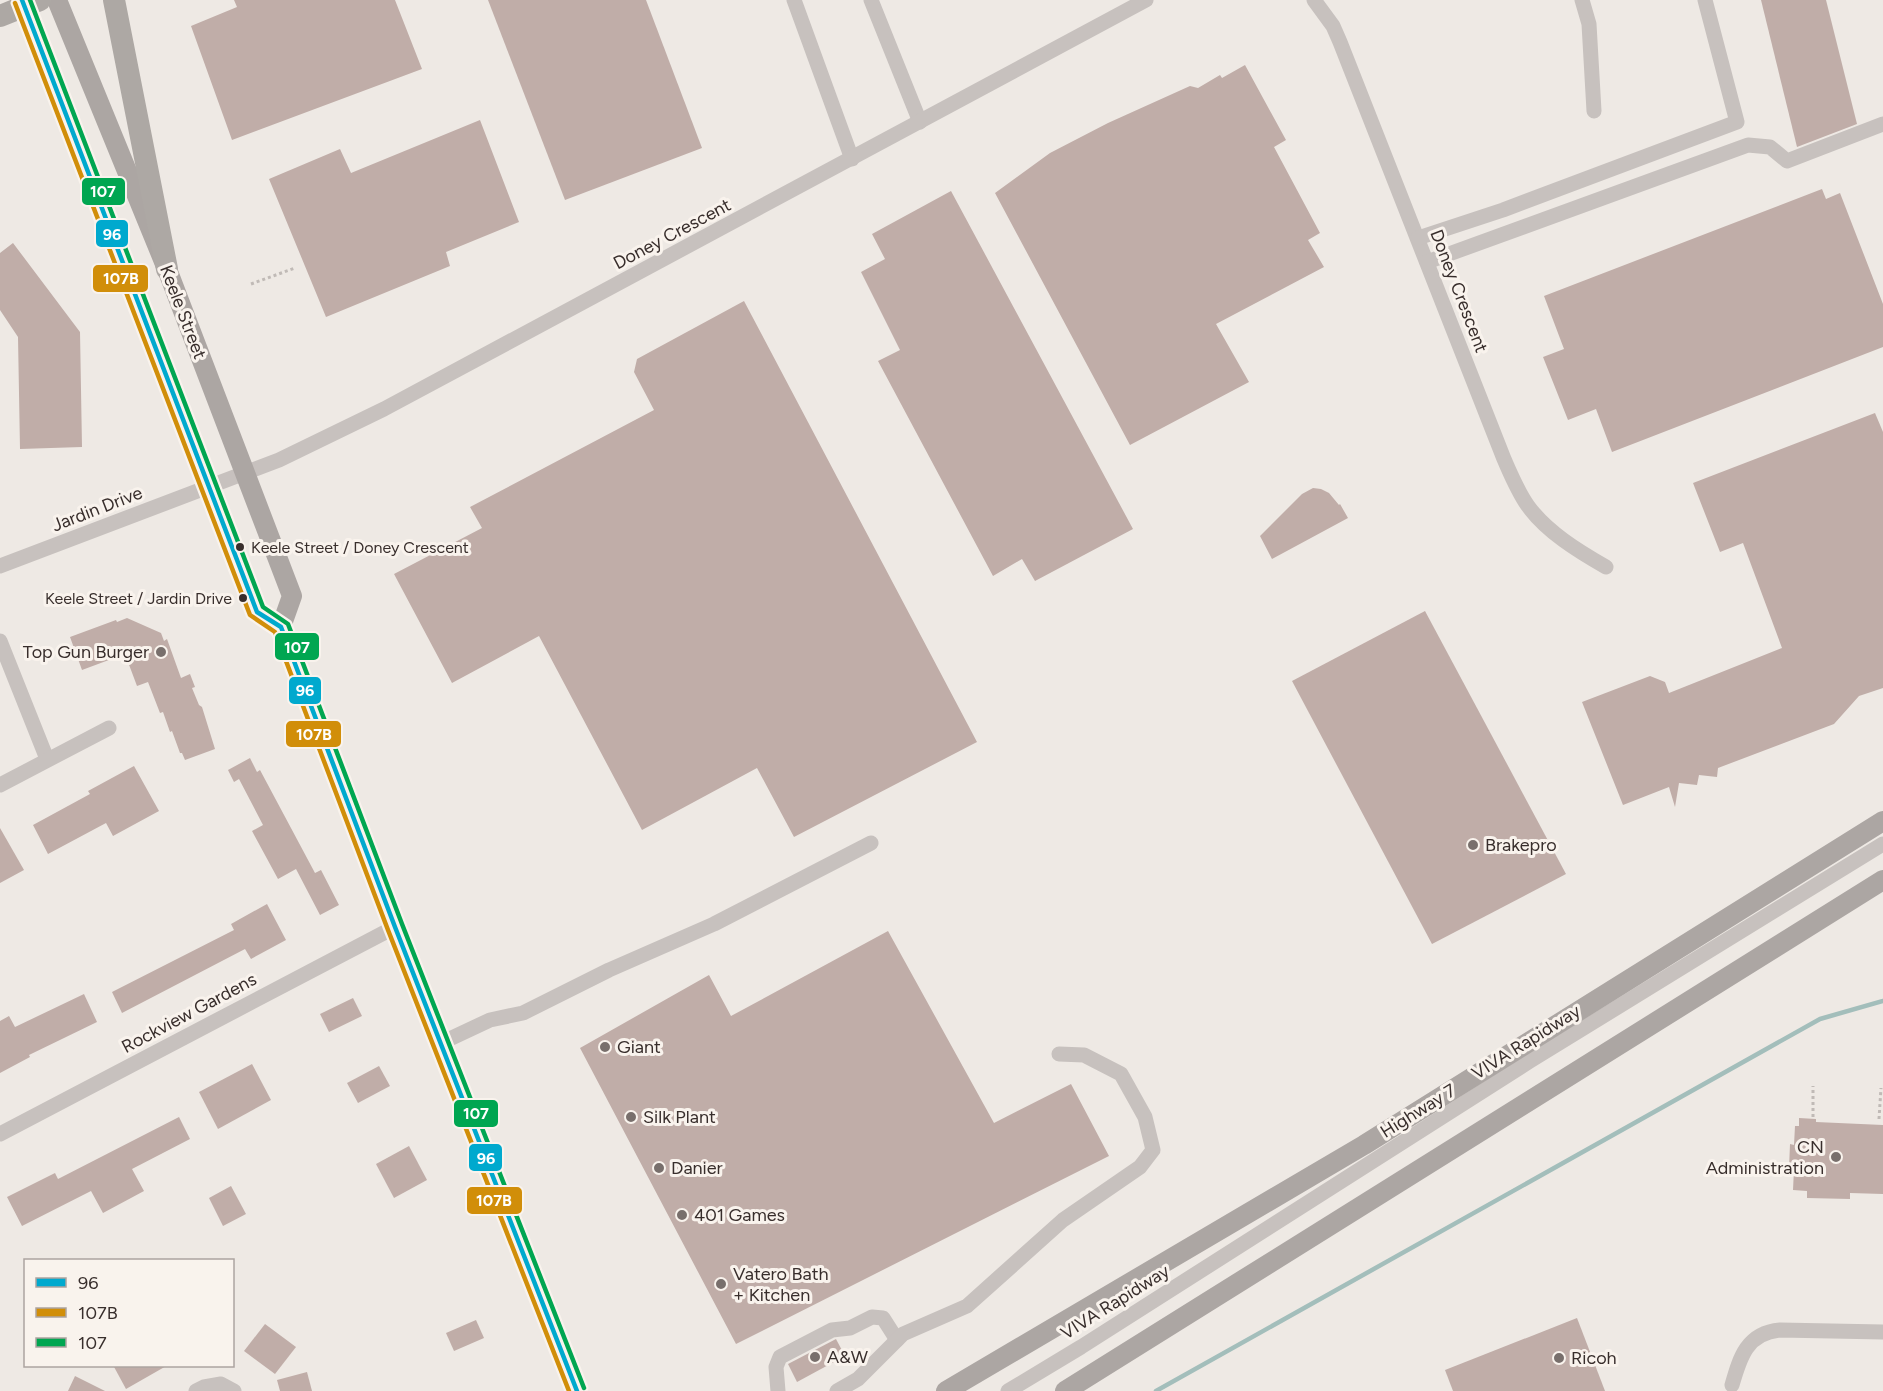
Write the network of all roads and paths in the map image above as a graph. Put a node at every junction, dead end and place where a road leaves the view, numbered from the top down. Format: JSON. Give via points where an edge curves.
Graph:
{"nodes":[{"id":1,"x":57,"y":0,"type":"edge"},
{"id":2,"x":114,"y":0,"type":"edge"},
{"id":3,"x":794,"y":0,"type":"edge"},
{"id":4,"x":871,"y":0,"type":"edge"},
{"id":5,"x":1146,"y":0,"type":"edge"},
{"id":6,"x":1314,"y":0,"type":"edge"},
{"id":7,"x":1582,"y":0,"type":"edge"},
{"id":8,"x":1705,"y":0,"type":"edge"},
{"id":9,"x":29,"y":2,"type":"edge"},
{"id":10,"x":0,"y":16,"type":"edge"},
{"id":11,"x":1594,"y":111,"type":"dead end"},
{"id":12,"x":920,"y":122,"type":"junction"},
{"id":13,"x":1883,"y":124,"type":"edge"},
{"id":14,"x":852,"y":159,"type":"junction"},
{"id":15,"x":1418,"y":238,"type":"junction"},
{"id":16,"x":1427,"y":262,"type":"junction"},
{"id":17,"x":295,"y":268,"type":"dead end"},
{"id":18,"x":167,"y":269,"type":"junction"},
{"id":19,"x":251,"y":284,"type":"dead end"},
{"id":20,"x":245,"y":474,"type":"junction"},
{"id":21,"x":208,"y":486,"type":"junction"},
{"id":22,"x":0,"y":566,"type":"edge"},
{"id":23,"x":1605,"y":567,"type":"dead end"},
{"id":24,"x":280,"y":627,"type":"junction"},
{"id":25,"x":0,"y":641,"type":"edge"},
{"id":26,"x":109,"y":728,"type":"dead end"},
{"id":27,"x":47,"y":759,"type":"junction"},
{"id":28,"x":0,"y":785,"type":"edge"},
{"id":29,"x":1883,"y":821,"type":"edge"},
{"id":30,"x":871,"y":843,"type":"dead end"},
{"id":31,"x":1883,"y":844,"type":"edge"},
{"id":32,"x":1883,"y":880,"type":"edge"},
{"id":33,"x":395,"y":927,"type":"junction"},
{"id":34,"x":441,"y":1043,"type":"junction"},
{"id":35,"x":1059,"y":1054,"type":"dead end"},
{"id":36,"x":1813,"y":1086,"type":"dead end"},
{"id":37,"x":1881,"y":1088,"type":"dead end"},
{"id":38,"x":1813,"y":1117,"type":"dead end"},
{"id":39,"x":1879,"y":1119,"type":"dead end"},
{"id":40,"x":0,"y":1134,"type":"edge"},
{"id":41,"x":1883,"y":1332,"type":"edge"},
{"id":42,"x":897,"y":1340,"type":"junction"},
{"id":43,"x":1732,"y":1385,"type":"dead end"},
{"id":44,"x":196,"y":1391,"type":"edge"},
{"id":45,"x":234,"y":1391,"type":"edge"},
{"id":46,"x":577,"y":1391,"type":"edge"},
{"id":47,"x":778,"y":1391,"type":"edge"},
{"id":48,"x":837,"y":1391,"type":"edge"},
{"id":49,"x":946,"y":1391,"type":"edge"},
{"id":50,"x":1008,"y":1391,"type":"edge"},
{"id":51,"x":1065,"y":1391,"type":"edge"}],
"edges":[{"from":1,"to":18,"type":"main road","name":"Keele Street"},
{"from":2,"to":18,"type":"highway"},
{"from":3,"to":14,"type":"street"},
{"from":4,"to":12,"type":"street"},
{"from":5,"to":12,"type":"street","name":"Doney Crescent"},
{"from":6,"to":15,"type":"street","name":"Doney Crescent","via":[[1340,42]]},
{"from":7,"to":11,"type":"street","via":[[1590,24]]},
{"from":8,"to":15,"type":"street","via":[[1737,122]]},
{"from":9,"to":10,"type":"highway"},
{"from":9,"to":21,"type":"main road"},
{"from":12,"to":14,"type":"street","name":"Doney Crescent"},
{"from":13,"to":16,"type":"street","via":[[1787,161],[1770,147],[1748,146]]},
{"from":14,"to":20,"type":"street","name":"Doney Crescent","via":[[384,409]]},
{"from":15,"to":16,"type":"street","name":"Doney Crescent"},
{"from":16,"to":23,"type":"street","name":"Doney Crescent","via":[[1508,468],[1528,506],[1564,540]]},
{"from":17,"to":19,"type":"path"},
{"from":18,"to":20,"type":"main road","name":"Keele Street"},
{"from":20,"to":21,"type":"street","name":"Doney Crescent"},
{"from":20,"to":24,"type":"main road","name":"Keele Street","via":[[292,597]]},
{"from":21,"to":22,"type":"street","name":"Jardin Drive"},
{"from":21,"to":24,"type":"main road","via":[[257,612]]},
{"from":24,"to":33,"type":"main road"},
{"from":25,"to":27,"type":"street"},
{"from":26,"to":27,"type":"street"},
{"from":27,"to":28,"type":"street"},
{"from":29,"to":49,"type":"main road","name":"Highway 7","via":[[1364,1145]]},
{"from":30,"to":34,"type":"street","via":[[714,924],[523,1013],[490,1020]]},
{"from":31,"to":50,"type":"street","name":"VIVA Rapidway"},
{"from":32,"to":51,"type":"main road"},
{"from":33,"to":34,"type":"main road"},
{"from":33,"to":40,"type":"street","name":"Rockview Gardens"},
{"from":34,"to":46,"type":"main road"},
{"from":35,"to":42,"type":"street","via":[[1084,1055],[1121,1074],[1145,1117],[1153,1150],[1140,1167],[1063,1220],[967,1306]]},
{"from":36,"to":38,"type":"path"},
{"from":37,"to":39,"type":"path"},
{"from":41,"to":43,"type":"street","via":[[1768,1332],[1745,1349]]},
{"from":42,"to":47,"type":"street","via":[[883,1318],[872,1317],[850,1328],[832,1330],[780,1357],[776,1367]]},
{"from":42,"to":48,"type":"street","via":[[858,1379]]},
{"from":44,"to":45,"type":"street","via":[[220,1384]]}]}
